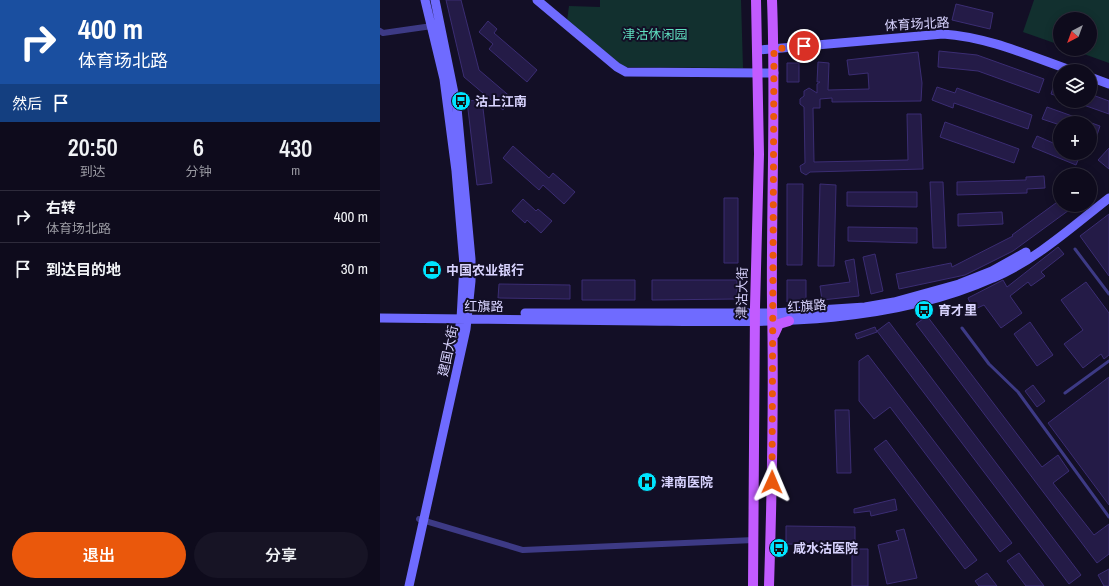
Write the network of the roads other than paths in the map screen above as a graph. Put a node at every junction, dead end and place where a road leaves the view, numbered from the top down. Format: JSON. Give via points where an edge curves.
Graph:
{"nodes":[{"id":1,"x":425,"y":0,"type":"edge"},
{"id":2,"x":435,"y":0,"type":"edge"},
{"id":3,"x":537,"y":0,"type":"edge"},
{"id":4,"x":756,"y":0,"type":"edge"},
{"id":5,"x":772,"y":0,"type":"edge"},
{"id":6,"x":432,"y":26,"type":"junction"},
{"id":7,"x":380,"y":31,"type":"edge"},
{"id":8,"x":774,"y":52,"type":"junction"},
{"id":9,"x":758,"y":53,"type":"junction"},
{"id":10,"x":1054,"y":64,"type":"edge"},
{"id":11,"x":1053,"y":69,"type":"edge"},
{"id":12,"x":774,"y":73,"type":"junction"},
{"id":13,"x":759,"y":74,"type":"junction"},
{"id":14,"x":1097,"y":80,"type":"edge"},
{"id":15,"x":1109,"y":84,"type":"edge"},
{"id":16,"x":1097,"y":85,"type":"edge"},
{"id":17,"x":1109,"y":89,"type":"edge"},
{"id":18,"x":1109,"y":191,"type":"edge"},
{"id":19,"x":1109,"y":198,"type":"edge"},
{"id":20,"x":1075,"y":249,"type":"dead end"},
{"id":21,"x":1109,"y":294,"type":"edge"},
{"id":22,"x":380,"y":313,"type":"edge"},
{"id":23,"x":464,"y":316,"type":"junction"},
{"id":24,"x":755,"y":317,"type":"junction"},
{"id":25,"x":789,"y":317,"type":"junction"},
{"id":26,"x":380,"y":318,"type":"edge"},
{"id":27,"x":771,"y":318,"type":"junction"},
{"id":28,"x":962,"y":328,"type":"dead end"},
{"id":29,"x":754,"y":340,"type":"junction"},
{"id":30,"x":772,"y":341,"type":"junction"},
{"id":31,"x":1109,"y":361,"type":"edge"},
{"id":32,"x":1066,"y":393,"type":"dead end"},
{"id":33,"x":1109,"y":517,"type":"edge"},
{"id":34,"x":421,"y":519,"type":"junction"},
{"id":35,"x":754,"y":540,"type":"junction"},
{"id":36,"x":405,"y":586,"type":"edge"},
{"id":37,"x":409,"y":586,"type":"edge"},
{"id":38,"x":753,"y":586,"type":"edge"},
{"id":39,"x":769,"y":586,"type":"edge"}],
"edges":[{"from":1,"to":6,"type":"main road","name":"建国大街"},
{"from":2,"to":23,"type":"main road","name":"建国大街","via":[[458,123],[471,258]]},
{"from":3,"to":13,"type":"main road","via":[[626,72]]},
{"from":4,"to":9,"type":"main road","name":"津沽大街"},
{"from":5,"to":8,"type":"main road"},
{"from":6,"to":7,"type":"street","via":[[383,33]]},
{"from":6,"to":23,"type":"main road","name":"建国大街","via":[[444,79],[456,171],[464,265]]},
{"from":8,"to":9,"type":"main road","name":"体育场北路"},
{"from":8,"to":10,"type":"main road","name":"体育场北路","via":[[943,34],[966,35],[993,42]]},
{"from":8,"to":11,"type":"main road","name":"体育场北路","via":[[946,39],[988,46]]},
{"from":8,"to":12,"type":"main road"},
{"from":9,"to":13,"type":"main road","name":"津沽大街"},
{"from":12,"to":13,"type":"main road"},
{"from":12,"to":27,"type":"main road"},
{"from":13,"to":24,"type":"main road","name":"津沽大街"},
{"from":14,"to":15,"type":"main road"},
{"from":16,"to":17,"type":"main road"},
{"from":18,"to":25,"type":"main road","name":"红旗路","via":[[1018,258],[973,279],[894,302]]},
{"from":19,"to":25,"type":"main road","name":"红旗路","via":[[1015,267],[968,289],[880,312],[840,317]]},
{"from":20,"to":21,"type":"lane"},
{"from":22,"to":23,"type":"main road","name":"红旗路"},
{"from":23,"to":24,"type":"main road","name":"红旗路"},
{"from":23,"to":26,"type":"main road","name":"红旗路"},
{"from":23,"to":34,"type":"main road","name":"建国大街"},
{"from":24,"to":27,"type":"main road","name":"红旗路"},
{"from":24,"to":29,"type":"main road","name":"津沽大街"},
{"from":25,"to":27,"type":"main road","name":"红旗路"},
{"from":25,"to":30,"type":"main road","via":[[778,326]]},
{"from":27,"to":29,"type":"main road"},
{"from":27,"to":30,"type":"main road"},
{"from":28,"to":33,"type":"lane","via":[[989,364],[1018,392]]},
{"from":29,"to":35,"type":"main road","name":"津沽大街"},
{"from":30,"to":39,"type":"main road"},
{"from":31,"to":32,"type":"lane"},
{"from":34,"to":35,"type":"street","via":[[523,550]]},
{"from":34,"to":36,"type":"main road","name":"建国大街"},
{"from":34,"to":37,"type":"main road","name":"建国大街"},
{"from":35,"to":38,"type":"main road","name":"津沽大街"}]}
